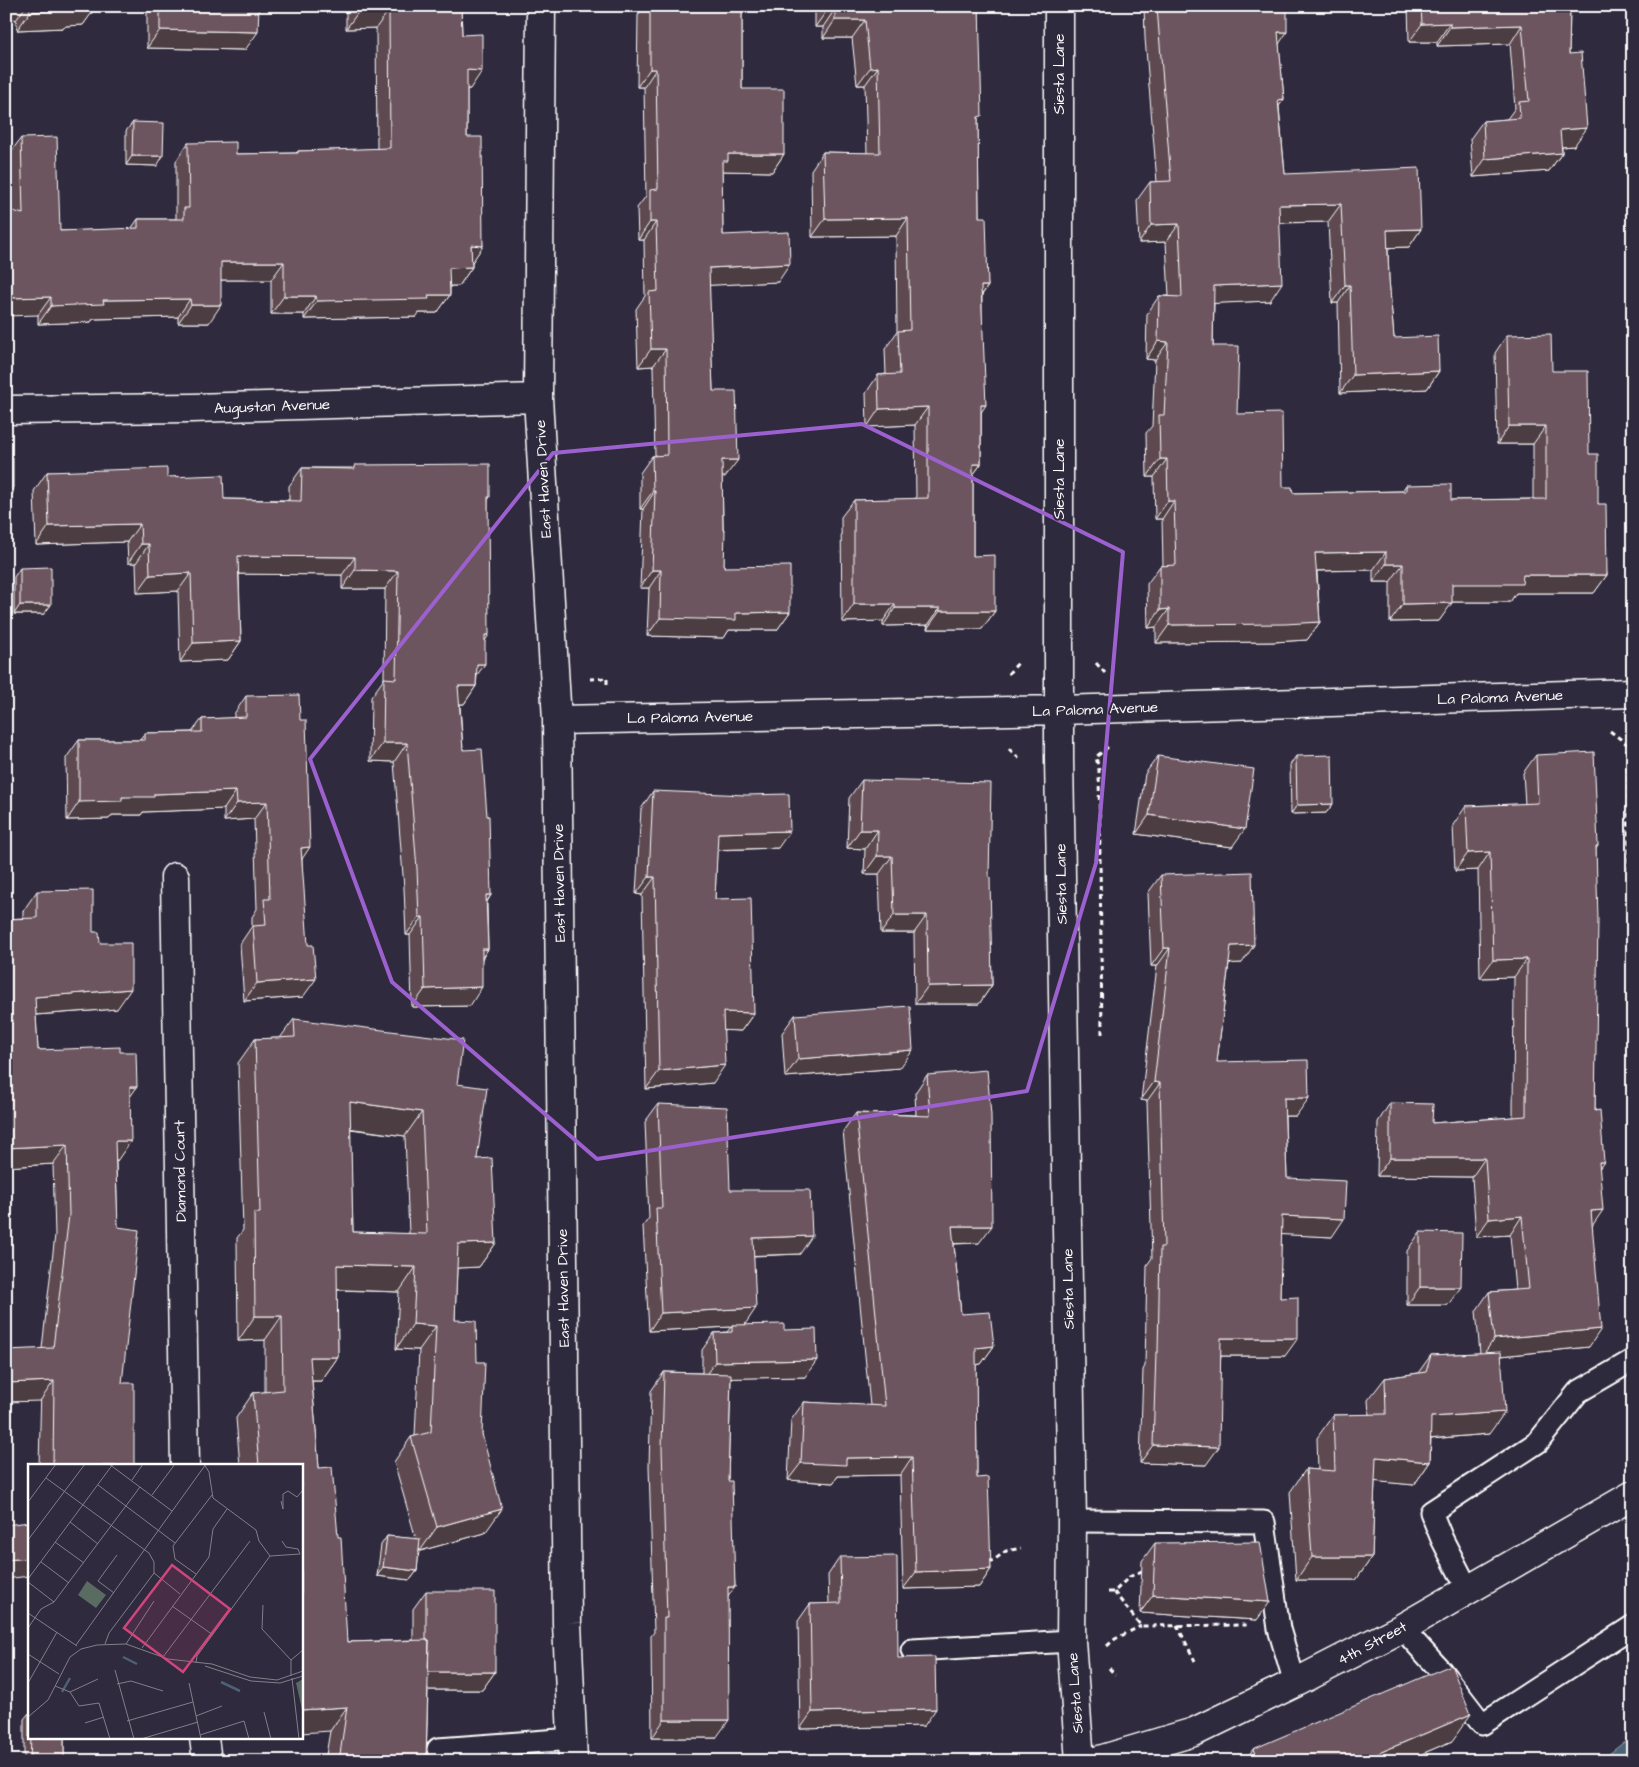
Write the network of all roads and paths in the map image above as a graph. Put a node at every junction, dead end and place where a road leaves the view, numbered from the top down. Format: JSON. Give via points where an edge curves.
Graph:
{"nodes":[{"id":1,"x":541,"y":6,"type":"edge"},
{"id":2,"x":1059,"y":6,"type":"edge"},
{"id":3,"x":538,"y":398,"type":"junction"},
{"id":4,"x":6,"y":410,"type":"edge"},
{"id":5,"x":1094,"y":661,"type":"dead end"},
{"id":6,"x":1019,"y":662,"type":"dead end"},
{"id":7,"x":1106,"y":672,"type":"dead end"},
{"id":8,"x":1007,"y":675,"type":"dead end"},
{"id":9,"x":1633,"y":693,"type":"edge"},
{"id":10,"x":1059,"y":710,"type":"junction"},
{"id":11,"x":557,"y":720,"type":"junction"},
{"id":12,"x":1610,"y":731,"type":"dead end"},
{"id":13,"x":1008,"y":749,"type":"dead end"},
{"id":14,"x":1020,"y":759,"type":"dead end"},
{"id":15,"x":175,"y":876,"type":"dead end"},
{"id":16,"x":1633,"y":1120,"type":"edge"},
{"id":17,"x":1633,"y":1360,"type":"edge"},
{"id":18,"x":185,"y":1464,"type":"edge"},
{"id":19,"x":1633,"y":1495,"type":"edge"},
{"id":20,"x":1072,"y":1521,"type":"junction"},
{"id":21,"x":1021,"y":1548,"type":"dead end"},
{"id":22,"x":986,"y":1563,"type":"edge"},
{"id":23,"x":1142,"y":1571,"type":"dead end"},
{"id":24,"x":1468,"y":1590,"type":"junction"},
{"id":25,"x":1105,"y":1592,"type":"dead end"},
{"id":26,"x":1114,"y":1592,"type":"junction"},
{"id":27,"x":1249,"y":1624,"type":"dead end"},
{"id":28,"x":1176,"y":1625,"type":"junction"},
{"id":29,"x":1141,"y":1626,"type":"junction"},
{"id":30,"x":1633,"y":1626,"type":"edge"},
{"id":31,"x":1402,"y":1628,"type":"junction"},
{"id":32,"x":1071,"y":1641,"type":"junction"},
{"id":33,"x":912,"y":1650,"type":"dead end"},
{"id":34,"x":1102,"y":1652,"type":"dead end"},
{"id":35,"x":1195,"y":1661,"type":"dead end"},
{"id":36,"x":1295,"y":1683,"type":"junction"},
{"id":37,"x":204,"y":1740,"type":"edge"},
{"id":38,"x":438,"y":1750,"type":"dead end"},
{"id":39,"x":572,"y":1750,"type":"edge"},
{"id":40,"x":207,"y":1761,"type":"edge"},
{"id":41,"x":1080,"y":1761,"type":"edge"},
{"id":42,"x":1096,"y":1761,"type":"edge"}],
"edges":[{"from":1,"to":3,"type":"street","name":"East Haven Drive"},
{"from":2,"to":10,"type":"street","name":"Siesta Lane"},
{"from":3,"to":4,"type":"street","name":"Augustan Avenue"},
{"from":3,"to":11,"type":"street","name":"East Haven Drive"},
{"from":5,"to":7,"type":"path"},
{"from":6,"to":8,"type":"path"},
{"from":9,"to":10,"type":"street","name":"La Paloma Avenue"},
{"from":10,"to":11,"type":"street","name":"La Paloma Avenue"},
{"from":10,"to":20,"type":"street","name":"Siesta Lane"},
{"from":11,"to":39,"type":"street","name":"East Haven Drive","via":[[567,1622]]},
{"from":12,"to":16,"type":"path","via":[[1627,744]]},
{"from":13,"to":14,"type":"path"},
{"from":15,"to":18,"type":"street","name":"Diamond Court"},
{"from":17,"to":24,"type":"lane","via":[[1578,1392],[1538,1442],[1431,1512]]},
{"from":19,"to":24,"type":"street","name":"4th Street"},
{"from":20,"to":32,"type":"street","name":"Siesta Lane"},
{"from":20,"to":36,"type":"lane","via":[[1264,1522],[1279,1629]]},
{"from":21,"to":22,"type":"path","via":[[1006,1551]]},
{"from":23,"to":26,"type":"path","via":[[1129,1577]]},
{"from":24,"to":31,"type":"street","name":"4th Street"},
{"from":25,"to":26,"type":"path"},
{"from":26,"to":29,"type":"path"},
{"from":27,"to":28,"type":"path"},
{"from":28,"to":29,"type":"path"},
{"from":28,"to":35,"type":"path"},
{"from":29,"to":34,"type":"path","via":[[1115,1639]]},
{"from":30,"to":31,"type":"lane","via":[[1482,1724],[1442,1672]]},
{"from":31,"to":36,"type":"street","name":"4th Street"},
{"from":32,"to":33,"type":"lane"},
{"from":32,"to":41,"type":"street","name":"Siesta Lane"},
{"from":36,"to":42,"type":"street","name":"4th Street","via":[[1194,1732]]},
{"from":37,"to":40,"type":"street"},
{"from":38,"to":39,"type":"lane"}]}
